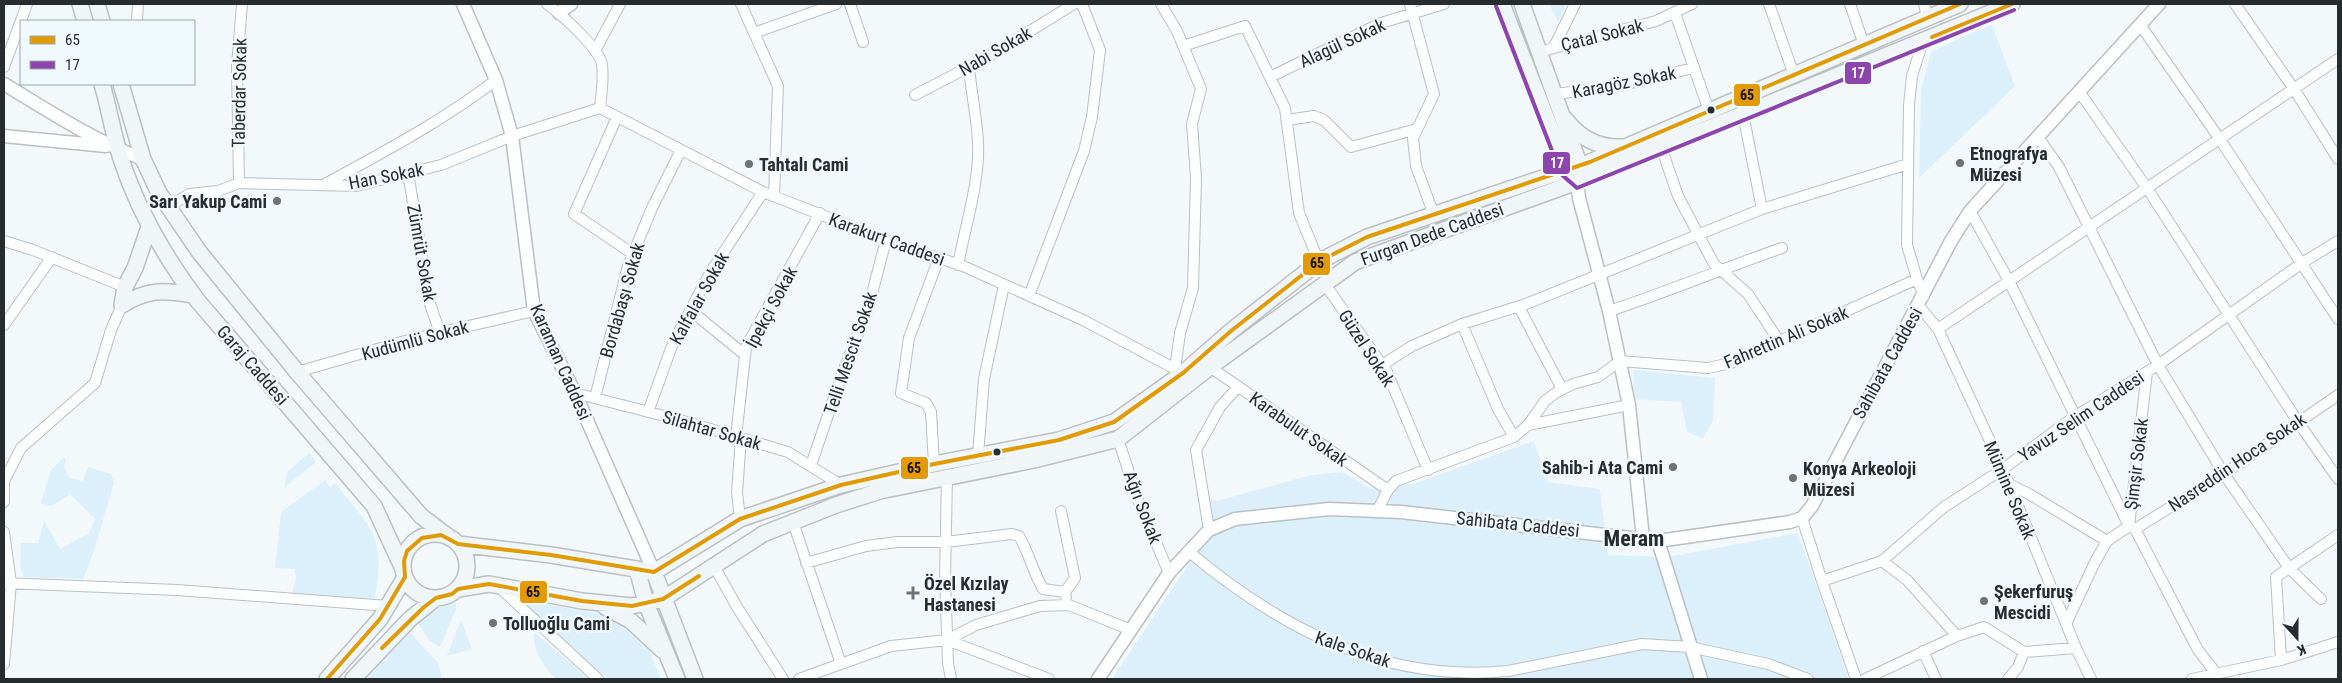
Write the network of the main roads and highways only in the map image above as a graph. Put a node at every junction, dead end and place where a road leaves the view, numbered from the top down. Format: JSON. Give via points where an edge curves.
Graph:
{"nodes":[{"id":1,"x":80,"y":4,"type":"edge"},
{"id":2,"x":97,"y":4,"type":"edge"},
{"id":3,"x":1502,"y":4,"type":"edge"},
{"id":4,"x":1522,"y":4,"type":"edge"},
{"id":5,"x":1960,"y":4,"type":"edge"},
{"id":6,"x":2012,"y":4,"type":"edge"},
{"id":7,"x":1926,"y":11,"type":"edge"},
{"id":8,"x":85,"y":20,"type":"edge"},
{"id":9,"x":102,"y":20,"type":"edge"},
{"id":10,"x":102,"y":85,"type":"edge"},
{"id":11,"x":123,"y":91,"type":"edge"},
{"id":12,"x":1562,"y":114,"type":"junction"},
{"id":13,"x":1626,"y":147,"type":"junction"},
{"id":14,"x":1573,"y":168,"type":"junction"},
{"id":15,"x":1577,"y":182,"type":"junction"},
{"id":16,"x":149,"y":227,"type":"junction"},
{"id":17,"x":193,"y":294,"type":"junction"},
{"id":18,"x":454,"y":541,"type":"junction"},
{"id":19,"x":637,"y":569,"type":"junction"},
{"id":20,"x":654,"y":572,"type":"junction"},
{"id":21,"x":404,"y":573,"type":"junction"},
{"id":22,"x":458,"y":588,"type":"junction"},
{"id":23,"x":436,"y":598,"type":"junction"},
{"id":24,"x":663,"y":599,"type":"junction"},
{"id":25,"x":594,"y":602,"type":"junction"},
{"id":26,"x":646,"y":603,"type":"junction"},
{"id":27,"x":667,"y":655,"type":"junction"},
{"id":28,"x":326,"y":679,"type":"edge"},
{"id":29,"x":352,"y":679,"type":"edge"},
{"id":30,"x":677,"y":679,"type":"edge"},
{"id":31,"x":695,"y":679,"type":"edge"}],
"edges":[{"from":1,"to":8,"type":"main road"},
{"from":2,"to":9,"type":"main road"},
{"from":3,"to":14,"type":"main road"},
{"from":4,"to":12,"type":"main road"},
{"from":5,"to":7,"type":"main road","name":"Furgan Dede Caddesi"},
{"from":6,"to":15,"type":"main road","name":"Furgan Dede Caddesi"},
{"from":7,"to":13,"type":"main road","name":"Furgan Dede Caddesi","via":[[1864,45]]},
{"from":10,"to":16,"type":"main road","name":"Garaj Caddesi","via":[[116,149]]},
{"from":11,"to":18,"type":"main road","name":"Garaj Caddesi","via":[[143,159],[159,194],[200,253],[421,516]]},
{"from":12,"to":13,"type":"main road","via":[[1574,130],[1591,141]]},
{"from":12,"to":14,"type":"main road"},
{"from":13,"to":14,"type":"main road","name":"Furgan Dede Caddesi"},
{"from":14,"to":15,"type":"main road"},
{"from":14,"to":20,"type":"main road","name":"Furgan Dede Caddesi","via":[[1367,237],[1319,262],[1114,422],[1059,440],[842,485],[740,519]]},
{"from":15,"to":24,"type":"main road","name":"Furgan Dede Caddesi","via":[[1355,262],[1210,367],[1118,439],[1034,460],[880,491],[763,534]]},
{"from":16,"to":17,"type":"main road","name":"Garaj Caddesi"},
{"from":16,"to":17,"type":"main road","via":[[125,287],[122,305],[151,291]]},
{"from":17,"to":21,"type":"main road","name":"Garaj Caddesi","via":[[374,506]]},
{"from":18,"to":19,"type":"main road"},
{"from":18,"to":21,"type":"main road","via":[[431,535],[422,538],[407,551]]},
{"from":18,"to":22,"type":"main road","via":[[467,561],[464,580]]},
{"from":19,"to":20,"type":"main road"},
{"from":19,"to":26,"type":"main road"},
{"from":20,"to":24,"type":"main road","name":"Karaman Caddesi"},
{"from":21,"to":23,"type":"main road","via":[[417,593]]},
{"from":21,"to":28,"type":"main road","via":[[388,606],[363,640]]},
{"from":22,"to":23,"type":"main road","via":[[452,594]]},
{"from":22,"to":25,"type":"main road","via":[[489,584]]},
{"from":23,"to":29,"type":"main road","via":[[410,619]]},
{"from":24,"to":26,"type":"main road","name":"Furgan Dede Caddesi"},
{"from":24,"to":31,"type":"main road","name":"Karaman Caddesi"},
{"from":25,"to":26,"type":"main road","name":"Furgan Dede Caddesi","via":[[632,606]]},
{"from":25,"to":27,"type":"main road","via":[[631,621]]},
{"from":26,"to":27,"type":"main road"},
{"from":27,"to":30,"type":"main road"}]}
